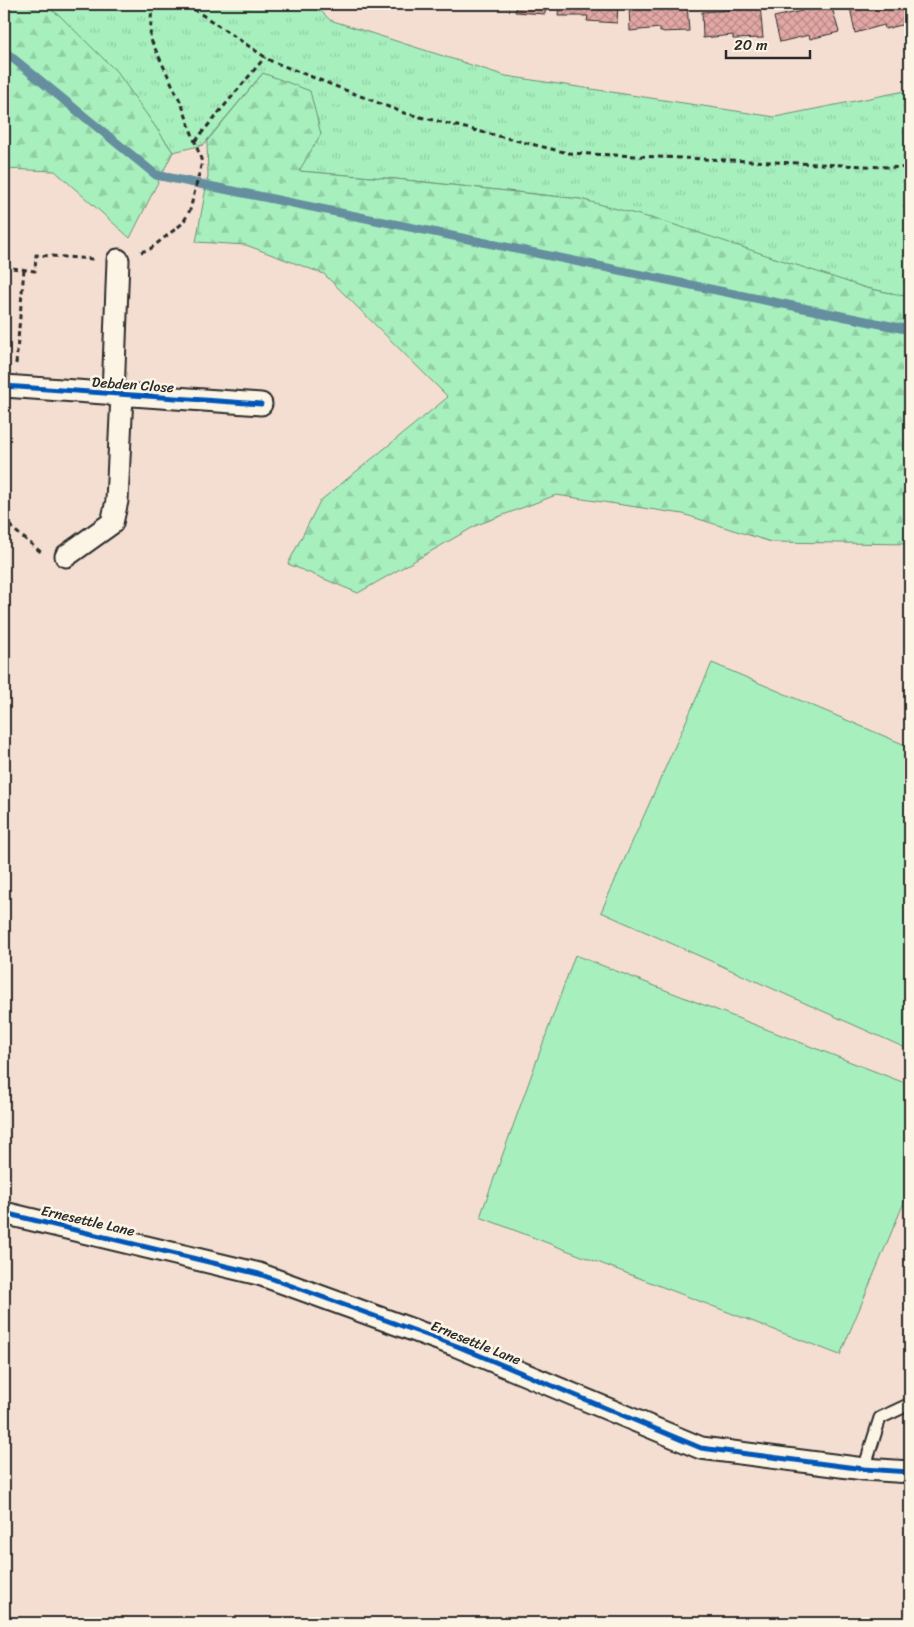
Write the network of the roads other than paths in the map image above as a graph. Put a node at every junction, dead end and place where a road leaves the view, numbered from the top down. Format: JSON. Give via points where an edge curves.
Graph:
{"nodes":[{"id":1,"x":118,"y":260,"type":"road end"},
{"id":2,"x":9,"y":386,"type":"edge"},
{"id":3,"x":117,"y":395,"type":"junction"},
{"id":4,"x":261,"y":404,"type":"dead end"},
{"id":5,"x":66,"y":556,"type":"road end"},
{"id":6,"x":4,"y":1213,"type":"edge"},
{"id":7,"x":910,"y":1404,"type":"edge"},
{"id":8,"x":864,"y":1469,"type":"junction"},
{"id":9,"x":910,"y":1472,"type":"edge"}],
"edges":[{"from":1,"to":3,"type":"street"},
{"from":2,"to":3,"type":"street","name":"Debden Close"},
{"from":3,"to":4,"type":"street","name":"Debden Close"},
{"from":3,"to":5,"type":"street","name":"Debden Close","via":[[117,501],[112,523]]},
{"from":6,"to":8,"type":"street","name":"Ernesettle Lane","via":[[259,1274],[457,1346],[701,1448]]},
{"from":7,"to":8,"type":"lane","via":[[880,1418]]},
{"from":8,"to":9,"type":"street","name":"Ernesettle Lane"}]}
